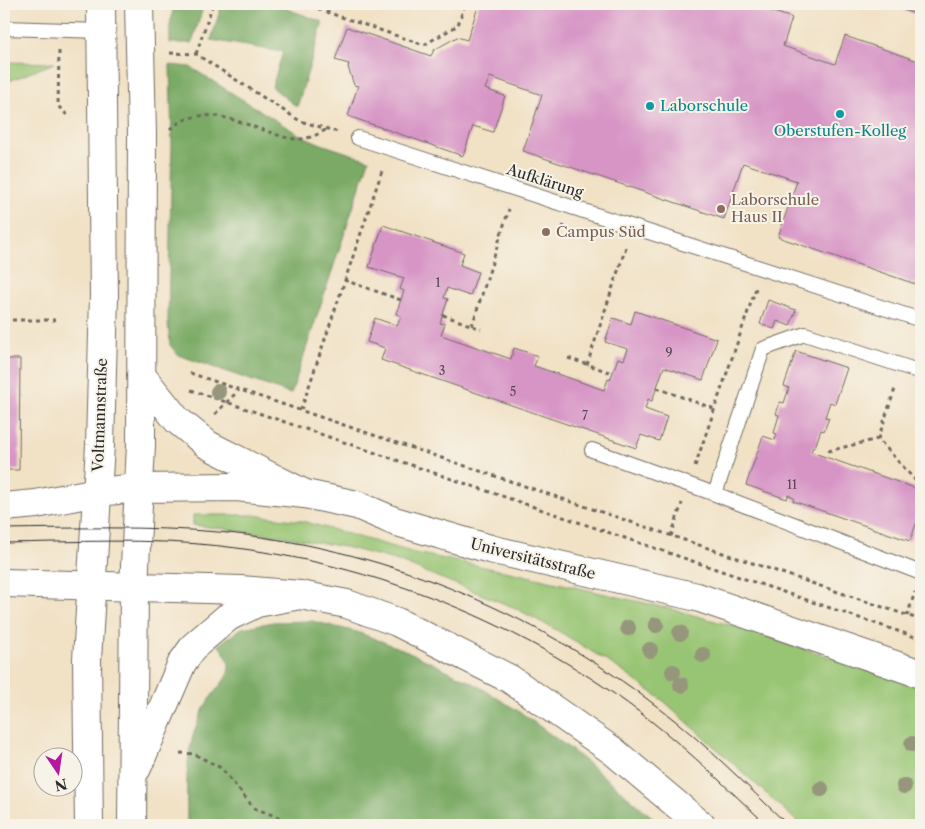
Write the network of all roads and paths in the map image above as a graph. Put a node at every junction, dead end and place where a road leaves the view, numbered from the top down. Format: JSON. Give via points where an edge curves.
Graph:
{"nodes":[{"id":1,"x":101,"y":4,"type":"edge"},
{"id":2,"x":140,"y":4,"type":"edge"},
{"id":3,"x":213,"y":4,"type":"edge"},
{"id":4,"x":303,"y":4,"type":"edge"},
{"id":5,"x":465,"y":4,"type":"edge"},
{"id":6,"x":4,"y":28,"type":"edge"},
{"id":7,"x":101,"y":30,"type":"junction"},
{"id":8,"x":59,"y":51,"type":"dead end"},
{"id":9,"x":170,"y":53,"type":"dead end"},
{"id":10,"x":196,"y":54,"type":"junction"},
{"id":11,"x":68,"y":116,"type":"dead end"},
{"id":12,"x":327,"y":129,"type":"junction"},
{"id":13,"x":164,"y":134,"type":"dead end"},
{"id":14,"x":358,"y":138,"type":"joint"},
{"id":15,"x":390,"y":148,"type":"junction"},
{"id":16,"x":516,"y":189,"type":"junction"},
{"id":17,"x":632,"y":227,"type":"junction"},
{"id":18,"x":762,"y":269,"type":"junction"},
{"id":19,"x":344,"y":280,"type":"junction"},
{"id":20,"x":401,"y":300,"type":"dead end"},
{"id":21,"x":443,"y":314,"type":"dead end"},
{"id":22,"x":4,"y":320,"type":"edge"},
{"id":23,"x":55,"y":320,"type":"dead end"},
{"id":24,"x":921,"y":320,"type":"edge"},
{"id":25,"x":472,"y":326,"type":"junction"},
{"id":26,"x":481,"y":329,"type":"dead end"},
{"id":27,"x":568,"y":358,"type":"dead end"},
{"id":28,"x":587,"y":365,"type":"junction"},
{"id":29,"x":903,"y":366,"type":"junction"},
{"id":30,"x":921,"y":372,"type":"edge"},
{"id":31,"x":190,"y":373,"type":"dead end"},
{"id":32,"x":612,"y":373,"type":"dead end"},
{"id":33,"x":141,"y":375,"type":"junction"},
{"id":34,"x":657,"y":388,"type":"dead end"},
{"id":35,"x":187,"y":389,"type":"dead end"},
{"id":36,"x":239,"y":390,"type":"junction"},
{"id":37,"x":226,"y":403,"type":"junction"},
{"id":38,"x":715,"y":409,"type":"junction"},
{"id":39,"x":301,"y":410,"type":"junction"},
{"id":40,"x":878,"y":439,"type":"junction"},
{"id":41,"x":592,"y":450,"type":"dead end"},
{"id":42,"x":828,"y":451,"type":"dead end"},
{"id":43,"x":916,"y":481,"type":"dead end"},
{"id":44,"x":688,"y":485,"type":"junction"},
{"id":45,"x":138,"y":488,"type":"junction"},
{"id":46,"x":97,"y":492,"type":"junction"},
{"id":47,"x":305,"y":494,"type":"junction"},
{"id":48,"x":715,"y":494,"type":"junction"},
{"id":49,"x":4,"y":507,"type":"edge"},
{"id":50,"x":671,"y":536,"type":"junction"},
{"id":51,"x":921,"y":573,"type":"edge"},
{"id":52,"x":4,"y":583,"type":"edge"},
{"id":53,"x":91,"y":585,"type":"junction"},
{"id":54,"x":134,"y":586,"type":"junction"},
{"id":55,"x":300,"y":595,"type":"junction"},
{"id":56,"x":921,"y":620,"type":"edge"},
{"id":57,"x":921,"y":640,"type":"edge"},
{"id":58,"x":921,"y":674,"type":"edge"},
{"id":59,"x":180,"y":753,"type":"dead end"},
{"id":60,"x":132,"y":781,"type":"junction"},
{"id":61,"x":89,"y":825,"type":"edge"},
{"id":62,"x":132,"y":825,"type":"edge"},
{"id":63,"x":299,"y":825,"type":"edge"},
{"id":64,"x":701,"y":825,"type":"edge"}],
"edges":[{"from":1,"to":7,"type":"street","name":"Voltmannstraße"},
{"from":2,"to":33,"type":"street"},
{"from":3,"to":10,"type":"path"},
{"from":4,"to":5,"type":"path","via":[[424,45],[458,25]]},
{"from":6,"to":7,"type":"lane"},
{"from":7,"to":46,"type":"street","name":"Voltmannstraße","via":[[104,296]]},
{"from":8,"to":11,"type":"path","via":[[58,106]]},
{"from":9,"to":10,"type":"path"},
{"from":10,"to":12,"type":"path","via":[[300,121]]},
{"from":12,"to":13,"type":"path","via":[[312,137],[297,139],[206,114],[180,120]]},
{"from":12,"to":14,"type":"path"},
{"from":14,"to":15,"type":"lane","name":"Aufklärung"},
{"from":15,"to":16,"type":"lane","name":"Aufklärung"},
{"from":15,"to":19,"type":"path"},
{"from":16,"to":17,"type":"lane","name":"Aufklärung"},
{"from":16,"to":25,"type":"path"},
{"from":17,"to":18,"type":"lane","name":"Aufklärung"},
{"from":17,"to":28,"type":"path"},
{"from":18,"to":24,"type":"lane","name":"Aufklärung"},
{"from":18,"to":38,"type":"path"},
{"from":19,"to":20,"type":"path"},
{"from":19,"to":39,"type":"path"},
{"from":21,"to":25,"type":"path"},
{"from":22,"to":23,"type":"path"},
{"from":25,"to":26,"type":"path"},
{"from":27,"to":28,"type":"path"},
{"from":28,"to":32,"type":"path"},
{"from":29,"to":30,"type":"lane"},
{"from":29,"to":40,"type":"path"},
{"from":29,"to":48,"type":"lane","via":[[805,334],[763,349]]},
{"from":31,"to":36,"type":"path"},
{"from":33,"to":45,"type":"street"},
{"from":33,"to":47,"type":"street","via":[[177,420],[208,445]]},
{"from":34,"to":38,"type":"path"},
{"from":35,"to":37,"type":"path"},
{"from":36,"to":37,"type":"path"},
{"from":36,"to":39,"type":"path"},
{"from":37,"to":57,"type":"path"},
{"from":38,"to":44,"type":"path"},
{"from":39,"to":50,"type":"path"},
{"from":40,"to":42,"type":"path"},
{"from":40,"to":43,"type":"path"},
{"from":41,"to":44,"type":"lane"},
{"from":44,"to":48,"type":"lane"},
{"from":44,"to":50,"type":"path"},
{"from":45,"to":46,"type":"street","name":"Universitätsstraße"},
{"from":45,"to":47,"type":"street","name":"Universitätsstraße","via":[[236,486]]},
{"from":45,"to":54,"type":"street"},
{"from":46,"to":49,"type":"street","name":"Universitätsstraße"},
{"from":46,"to":53,"type":"street","name":"Voltmannstraße"},
{"from":47,"to":58,"type":"street","name":"Universitätsstraße","via":[[357,505],[394,520],[490,549],[697,597]]},
{"from":48,"to":51,"type":"lane"},
{"from":50,"to":56,"type":"path"},
{"from":52,"to":53,"type":"street"},
{"from":53,"to":54,"type":"street"},
{"from":53,"to":61,"type":"street","name":"Voltmannstraße","via":[[87,660]]},
{"from":54,"to":55,"type":"street"},
{"from":54,"to":60,"type":"street"},
{"from":55,"to":60,"type":"street","via":[[250,606],[228,617],[194,646],[182,664]]},
{"from":55,"to":64,"type":"street","via":[[347,604],[397,622],[510,678],[613,751]]},
{"from":59,"to":63,"type":"path","via":[[194,754],[221,768],[254,808]]},
{"from":60,"to":62,"type":"street"}]}
